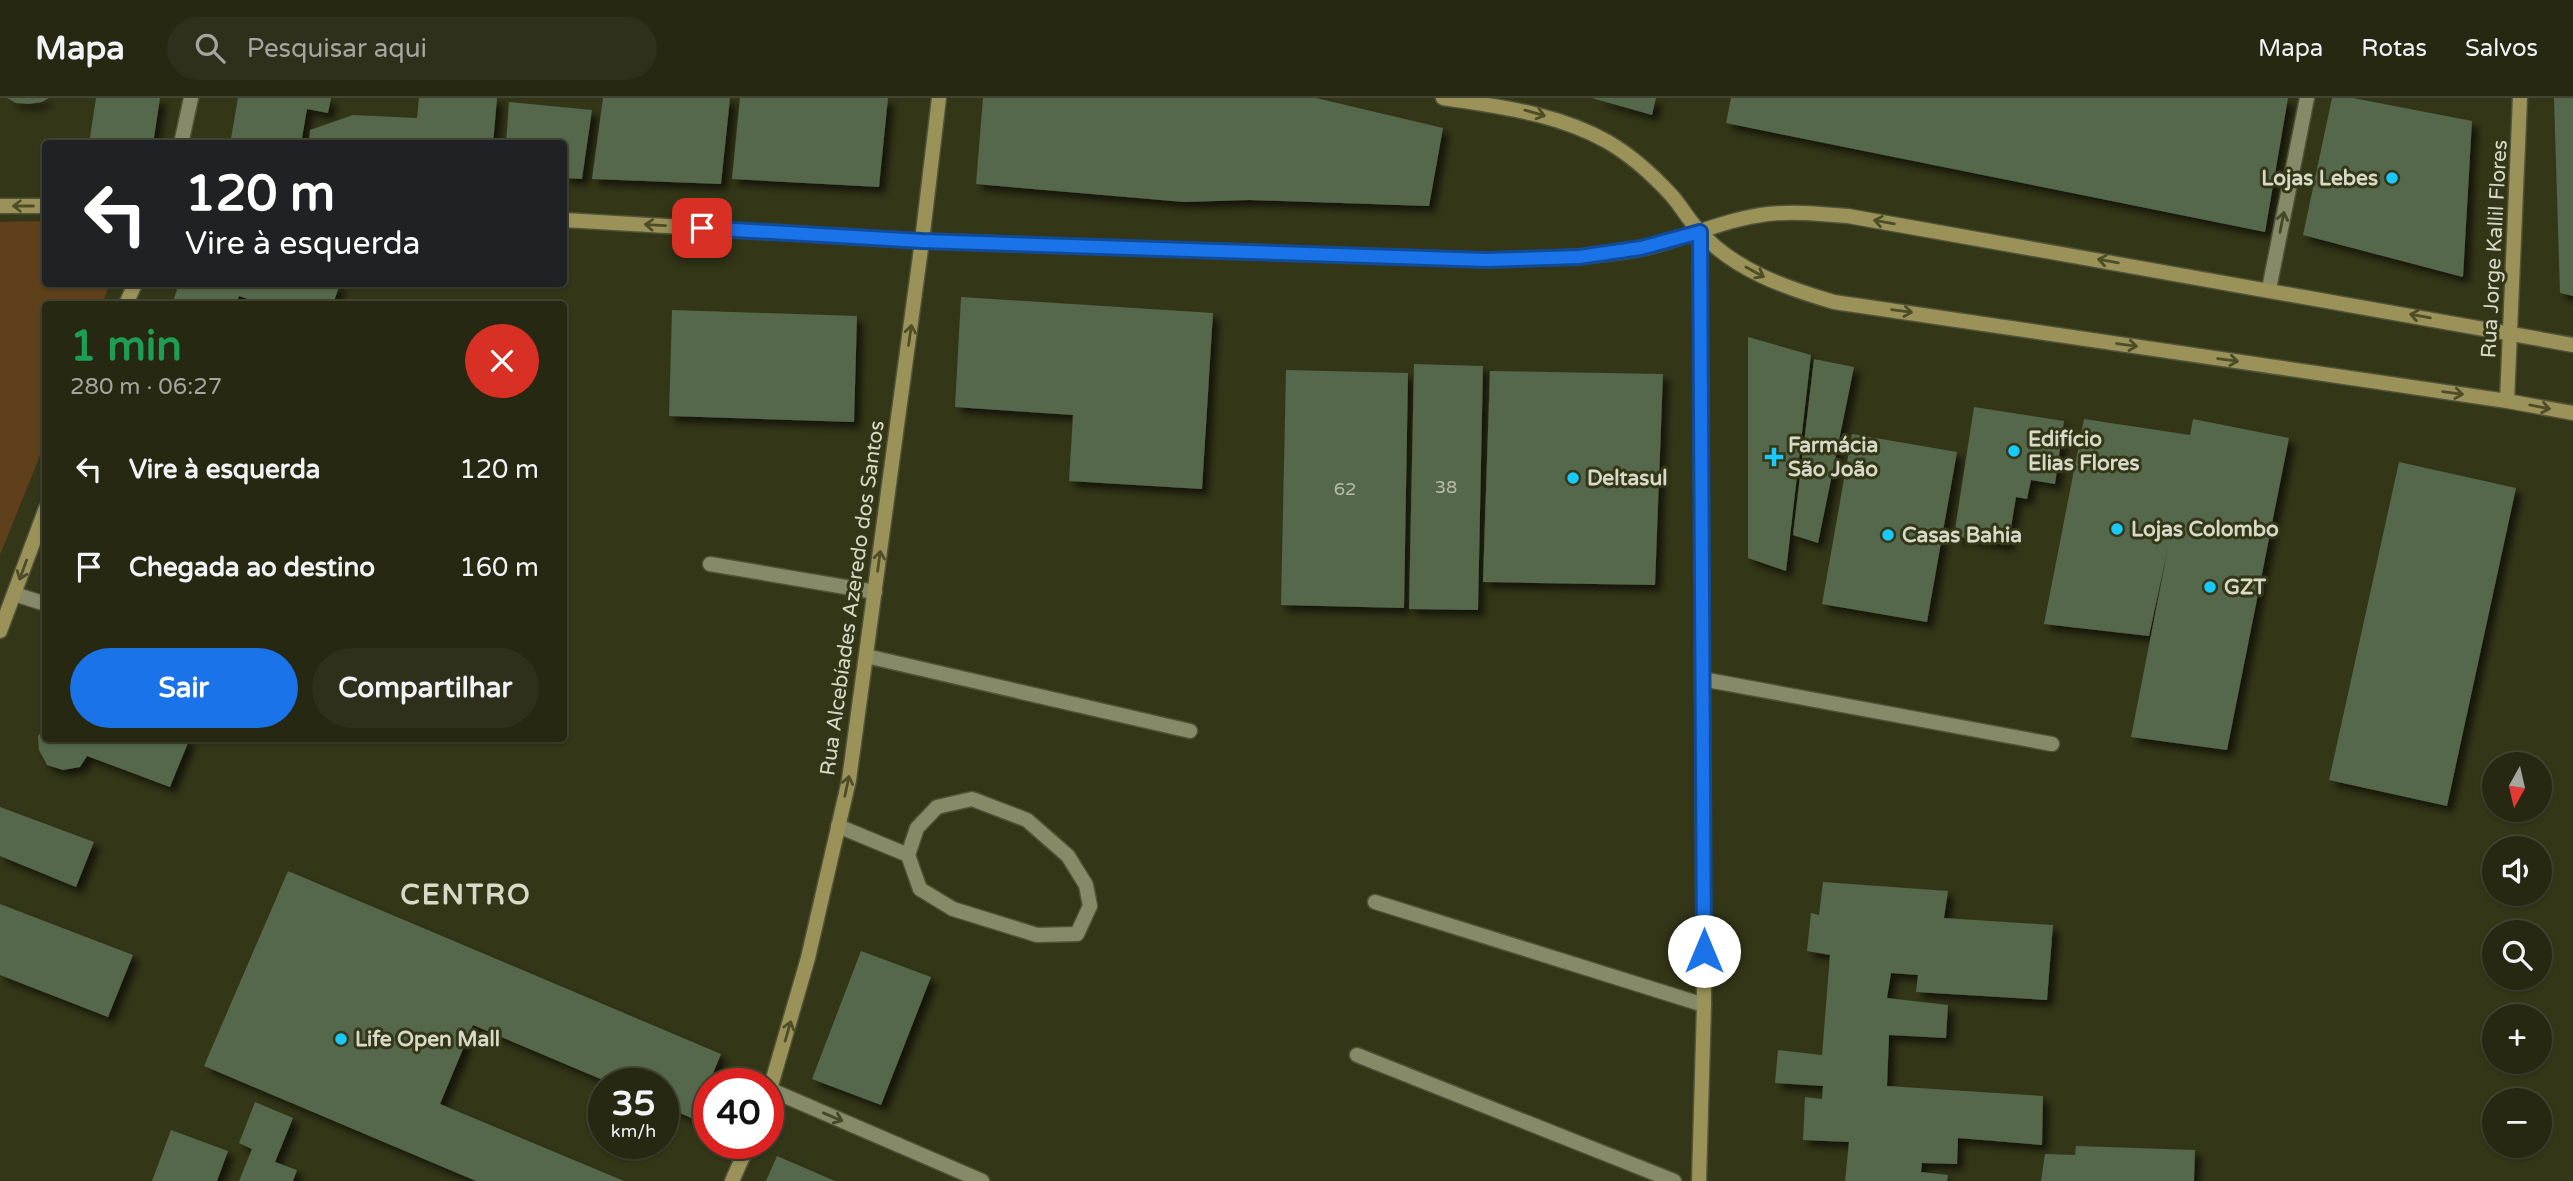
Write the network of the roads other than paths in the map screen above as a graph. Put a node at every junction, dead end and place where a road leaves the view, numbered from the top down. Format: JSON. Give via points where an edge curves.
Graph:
{"nodes":[{"id":1,"x":191,"y":98,"type":"edge"},
{"id":2,"x":939,"y":98,"type":"edge"},
{"id":3,"x":1443,"y":98,"type":"edge"},
{"id":4,"x":2308,"y":98,"type":"edge"},
{"id":5,"x":2520,"y":98,"type":"edge"},
{"id":6,"x":182,"y":140,"type":"edge"},
{"id":7,"x":0,"y":206,"type":"edge"},
{"id":8,"x":42,"y":206,"type":"edge"},
{"id":9,"x":567,"y":220,"type":"edge"},
{"id":10,"x":1700,"y":232,"type":"junction"},
{"id":11,"x":922,"y":241,"type":"junction"},
{"id":12,"x":2269,"y":289,"type":"junction"},
{"id":13,"x":2511,"y":332,"type":"junction"},
{"id":14,"x":2573,"y":345,"type":"edge"},
{"id":15,"x":2507,"y":401,"type":"junction"},
{"id":16,"x":2573,"y":413,"type":"edge"},
{"id":17,"x":42,"y":519,"type":"edge"},
{"id":18,"x":710,"y":564,"type":"dead end"},
{"id":19,"x":875,"y":592,"type":"junction"},
{"id":20,"x":14,"y":594,"type":"junction"},
{"id":21,"x":42,"y":603,"type":"edge"},
{"id":22,"x":0,"y":631,"type":"edge"},
{"id":23,"x":866,"y":656,"type":"junction"},
{"id":24,"x":1702,"y":679,"type":"junction"},
{"id":25,"x":1190,"y":731,"type":"dead end"},
{"id":26,"x":2052,"y":744,"type":"dead end"},
{"id":27,"x":838,"y":826,"type":"junction"},
{"id":28,"x":908,"y":855,"type":"junction"},
{"id":29,"x":1375,"y":902,"type":"dead end"},
{"id":30,"x":1704,"y":1005,"type":"junction"},
{"id":31,"x":1357,"y":1055,"type":"dead end"},
{"id":32,"x":776,"y":1068,"type":"edge"},
{"id":33,"x":784,"y":1099,"type":"edge"},
{"id":34,"x":742,"y":1159,"type":"edge"},
{"id":35,"x":732,"y":1181,"type":"edge"},
{"id":36,"x":982,"y":1181,"type":"edge"},
{"id":37,"x":1674,"y":1181,"type":"edge"},
{"id":38,"x":1699,"y":1181,"type":"edge"}],
"edges":[{"from":1,"to":6,"type":"street"},
{"from":2,"to":11,"type":"main road","name":"Rua Alcebíades Azeredo dos Santos"},
{"from":3,"to":10,"type":"main road","one_way":true,"via":[[1527,111],[1574,125],[1609,142],[1642,166]]},
{"from":12,"to":4,"type":"street","one_way":true},
{"from":5,"to":13,"type":"main road","name":"Rua Jorge Kallil Flores"},
{"from":8,"to":7,"type":"main road","one_way":true},
{"from":11,"to":9,"type":"main road","one_way":true},
{"from":10,"to":11,"type":"main road","via":[[1641,248],[1579,257],[1486,260]]},
{"from":12,"to":10,"type":"main road","one_way":true,"via":[[1848,216],[1768,214]]},
{"from":10,"to":15,"type":"main road","one_way":true,"via":[[1756,274],[1834,302]]},
{"from":10,"to":24,"type":"main road"},
{"from":19,"to":11,"type":"main road","name":"Rua Alcebíades Azeredo dos Santos","one_way":true},
{"from":13,"to":12,"type":"main road","one_way":true},
{"from":13,"to":14,"type":"main road"},
{"from":13,"to":15,"type":"main road","name":"Rua Jorge Kallil Flores"},
{"from":15,"to":16,"type":"main road","one_way":true},
{"from":17,"to":20,"type":"main road","one_way":true},
{"from":18,"to":19,"type":"street"},
{"from":19,"to":23,"type":"main road","name":"Rua Alcebíades Azeredo dos Santos"},
{"from":20,"to":21,"type":"street"},
{"from":20,"to":22,"type":"main road"},
{"from":23,"to":25,"type":"street"},
{"from":27,"to":23,"type":"main road","name":"Rua Alcebíades Azeredo dos Santos","one_way":true},
{"from":24,"to":26,"type":"street"},
{"from":24,"to":30,"type":"main road"},
{"from":27,"to":28,"type":"street"},
{"from":32,"to":27,"type":"main road","name":"Rua Alcebíades Azeredo dos Santos","one_way":true,"via":[[808,958]]},
{"from":28,"to":28,"type":"street","via":[[920,889],[953,909],[1037,935],[1077,934],[1090,906],[1087,885],[1068,856],[1027,821],[972,799],[937,807],[917,828]]},
{"from":29,"to":30,"type":"street"},
{"from":30,"to":38,"type":"main road"},
{"from":31,"to":37,"type":"street"},
{"from":33,"to":36,"type":"street","one_way":true},
{"from":34,"to":35,"type":"main road"}]}
